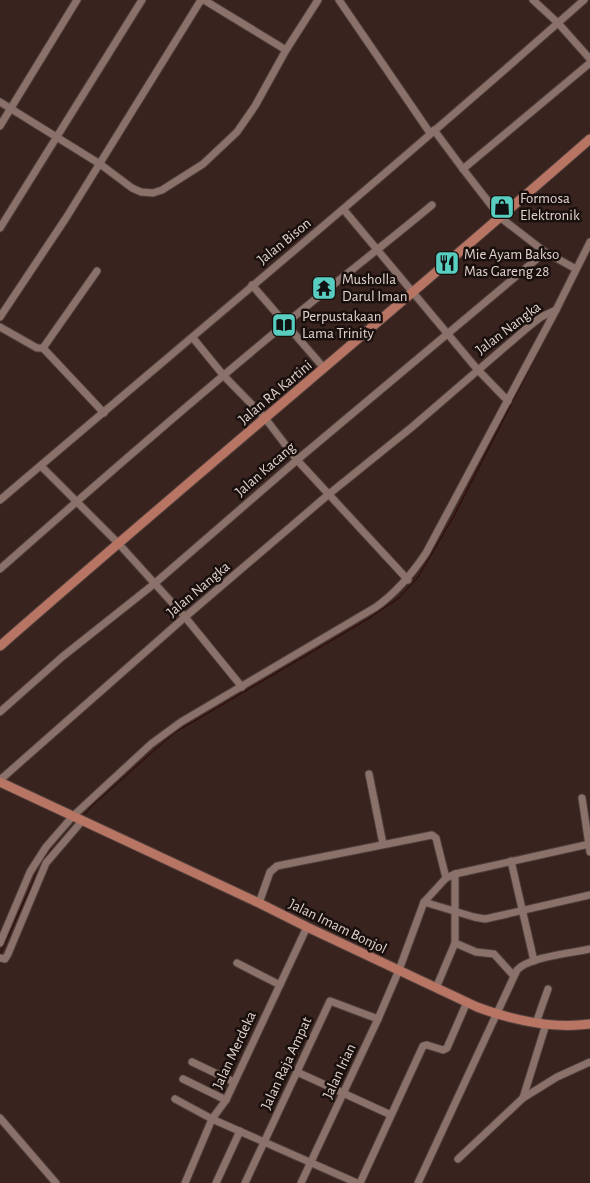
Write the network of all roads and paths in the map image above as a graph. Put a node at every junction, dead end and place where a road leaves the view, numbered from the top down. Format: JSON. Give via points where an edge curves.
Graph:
{"nodes":[{"id":1,"x":77,"y":0,"type":"edge"},
{"id":2,"x":142,"y":0,"type":"edge"},
{"id":3,"x":203,"y":0,"type":"edge"},
{"id":4,"x":318,"y":0,"type":"edge"},
{"id":5,"x":339,"y":0,"type":"edge"},
{"id":6,"x":533,"y":0,"type":"edge"},
{"id":7,"x":584,"y":0,"type":"edge"},
{"id":8,"x":558,"y":23,"type":"junction"},
{"id":9,"x":286,"y":50,"type":"junction"},
{"id":10,"x":590,"y":58,"type":"edge"},
{"id":11,"x":590,"y":63,"type":"edge"},
{"id":12,"x":0,"y":102,"type":"edge"},
{"id":13,"x":10,"y":108,"type":"junction"},
{"id":14,"x":0,"y":126,"type":"edge"},
{"id":15,"x":432,"y":131,"type":"junction"},
{"id":16,"x":56,"y":137,"type":"junction"},
{"id":17,"x":590,"y":139,"type":"edge"},
{"id":18,"x":100,"y":164,"type":"junction"},
{"id":19,"x":463,"y":169,"type":"junction"},
{"id":20,"x":432,"y":205,"type":"dead end"},
{"id":21,"x":344,"y":210,"type":"junction"},
{"id":22,"x":502,"y":218,"type":"junction"},
{"id":23,"x":0,"y":228,"type":"edge"},
{"id":24,"x":590,"y":242,"type":"edge"},
{"id":25,"x":378,"y":250,"type":"junction"},
{"id":26,"x":545,"y":252,"type":"junction"},
{"id":27,"x":576,"y":269,"type":"junction"},
{"id":28,"x":97,"y":271,"type":"dead end"},
{"id":29,"x":252,"y":285,"type":"junction"},
{"id":30,"x":413,"y":294,"type":"junction"},
{"id":31,"x":556,"y":310,"type":"junction"},
{"id":32,"x":0,"y":317,"type":"edge"},
{"id":33,"x":285,"y":324,"type":"junction"},
{"id":34,"x":0,"y":327,"type":"edge"},
{"id":35,"x":447,"y":334,"type":"junction"},
{"id":36,"x":193,"y":338,"type":"junction"},
{"id":37,"x":43,"y":348,"type":"junction"},
{"id":38,"x":324,"y":368,"type":"junction"},
{"id":39,"x":477,"y":369,"type":"junction"},
{"id":40,"x":224,"y":376,"type":"junction"},
{"id":41,"x":508,"y":401,"type":"junction"},
{"id":42,"x":104,"y":412,"type":"junction"},
{"id":43,"x":265,"y":418,"type":"junction"},
{"id":44,"x":297,"y":460,"type":"junction"},
{"id":45,"x":40,"y":466,"type":"junction"},
{"id":46,"x":329,"y":494,"type":"junction"},
{"id":47,"x":0,"y":500,"type":"edge"},
{"id":48,"x":77,"y":501,"type":"junction"},
{"id":49,"x":118,"y":543,"type":"junction"},
{"id":50,"x":0,"y":569,"type":"edge"},
{"id":51,"x":408,"y":580,"type":"junction"},
{"id":52,"x":154,"y":584,"type":"junction"},
{"id":53,"x":185,"y":617,"type":"junction"},
{"id":54,"x":0,"y":646,"type":"edge"},
{"id":55,"x":242,"y":686,"type":"junction"},
{"id":56,"x":2,"y":710,"type":"edge"},
{"id":57,"x":369,"y":774,"type":"dead end"},
{"id":58,"x":0,"y":781,"type":"edge"},
{"id":59,"x":582,"y":798,"type":"dead end"},
{"id":60,"x":73,"y":816,"type":"junction"},
{"id":61,"x":82,"y":821,"type":"junction"},
{"id":62,"x":383,"y":844,"type":"junction"},
{"id":63,"x":589,"y":844,"type":"edge"},
{"id":64,"x":590,"y":852,"type":"edge"},
{"id":65,"x":511,"y":862,"type":"junction"},
{"id":66,"x":455,"y":874,"type":"junction"},
{"id":67,"x":446,"y":878,"type":"junction"},
{"id":68,"x":590,"y":895,"type":"edge"},
{"id":69,"x":424,"y":902,"type":"junction"},
{"id":70,"x":259,"y":903,"type":"junction"},
{"id":71,"x":456,"y":911,"type":"junction"},
{"id":72,"x":522,"y":912,"type":"junction"},
{"id":73,"x":307,"y":927,"type":"junction"},
{"id":74,"x":0,"y":943,"type":"edge"},
{"id":75,"x":454,"y":943,"type":"junction"},
{"id":76,"x":590,"y":949,"type":"edge"},
{"id":77,"x":0,"y":959,"type":"edge"},
{"id":78,"x":534,"y":961,"type":"junction"},
{"id":79,"x":237,"y":963,"type":"dead end"},
{"id":80,"x":399,"y":970,"type":"junction"},
{"id":81,"x":513,"y":975,"type":"junction"},
{"id":82,"x":280,"y":985,"type":"junction"},
{"id":83,"x":436,"y":988,"type":"junction"},
{"id":84,"x":548,"y":990,"type":"dead end"},
{"id":85,"x":467,"y":1002,"type":"junction"},
{"id":86,"x":495,"y":1014,"type":"junction"},
{"id":87,"x":378,"y":1019,"type":"junction"},
{"id":88,"x":536,"y":1022,"type":"junction"},
{"id":89,"x":546,"y":1024,"type":"junction"},
{"id":90,"x":590,"y":1024,"type":"edge"},
{"id":91,"x":192,"y":1062,"type":"dead end"},
{"id":92,"x":590,"y":1062,"type":"edge"},
{"id":93,"x":297,"y":1072,"type":"junction"},
{"id":94,"x":183,"y":1080,"type":"dead end"},
{"id":95,"x":234,"y":1082,"type":"junction"},
{"id":96,"x":344,"y":1092,"type":"junction"},
{"id":97,"x":524,"y":1098,"type":"junction"},
{"id":98,"x":175,"y":1099,"type":"dead end"},
{"id":99,"x":226,"y":1100,"type":"junction"},
{"id":100,"x":391,"y":1115,"type":"junction"},
{"id":101,"x":0,"y":1118,"type":"edge"},
{"id":102,"x":212,"y":1119,"type":"junction"},
{"id":103,"x":240,"y":1131,"type":"junction"},
{"id":104,"x":264,"y":1140,"type":"junction"},
{"id":105,"x":458,"y":1159,"type":"dead end"},
{"id":106,"x":310,"y":1162,"type":"junction"},
{"id":107,"x":56,"y":1183,"type":"edge"},
{"id":108,"x":185,"y":1183,"type":"edge"},
{"id":109,"x":216,"y":1183,"type":"edge"},
{"id":110,"x":244,"y":1183,"type":"edge"},
{"id":111,"x":301,"y":1183,"type":"edge"},
{"id":112,"x":359,"y":1183,"type":"edge"},
{"id":113,"x":418,"y":1183,"type":"edge"}],
"edges":[{"from":1,"to":13,"type":"street"},
{"from":2,"to":16,"type":"street"},
{"from":3,"to":9,"type":"street"},
{"from":3,"to":18,"type":"street"},
{"from":4,"to":9,"type":"street"},
{"from":5,"to":15,"type":"street"},
{"from":6,"to":8,"type":"street"},
{"from":7,"to":8,"type":"street","name":"Jalan Bison"},
{"from":8,"to":10,"type":"street"},
{"from":8,"to":15,"type":"street","name":"Jalan Bison"},
{"from":9,"to":18,"type":"street","via":[[237,132],[203,164],[162,190],[141,192]]},
{"from":11,"to":19,"type":"street"},
{"from":12,"to":13,"type":"street"},
{"from":13,"to":14,"type":"street"},
{"from":13,"to":16,"type":"street"},
{"from":15,"to":19,"type":"street"},
{"from":15,"to":21,"type":"street","name":"Jalan Bison"},
{"from":16,"to":18,"type":"street"},
{"from":16,"to":23,"type":"street"},
{"from":17,"to":22,"type":"main road","name":"Jalan RA Kartini"},
{"from":18,"to":32,"type":"street"},
{"from":19,"to":22,"type":"street"},
{"from":20,"to":25,"type":"street"},
{"from":21,"to":25,"type":"street"},
{"from":21,"to":29,"type":"street","name":"Jalan Bison"},
{"from":22,"to":26,"type":"street"},
{"from":22,"to":30,"type":"main road","name":"Jalan RA Kartini"},
{"from":24,"to":27,"type":"street"},
{"from":25,"to":30,"type":"street"},
{"from":25,"to":33,"type":"street"},
{"from":26,"to":27,"type":"street"},
{"from":26,"to":35,"type":"street","name":"Jalan Kacang"},
{"from":27,"to":31,"type":"street"},
{"from":28,"to":37,"type":"street"},
{"from":29,"to":33,"type":"street"},
{"from":29,"to":36,"type":"street","name":"Jalan Bison"},
{"from":30,"to":35,"type":"street"},
{"from":30,"to":38,"type":"main road","name":"Jalan RA Kartini"},
{"from":31,"to":39,"type":"street","name":"Jalan Nangka","via":[[534,322]]},
{"from":31,"to":41,"type":"street","name":"Jalan Nangka"},
{"from":33,"to":38,"type":"street"},
{"from":33,"to":40,"type":"street"},
{"from":34,"to":37,"type":"street","via":[[37,348]]},
{"from":35,"to":39,"type":"street"},
{"from":35,"to":44,"type":"street","name":"Jalan Kacang"},
{"from":36,"to":40,"type":"street"},
{"from":36,"to":42,"type":"street","name":"Jalan Bison"},
{"from":37,"to":42,"type":"street"},
{"from":38,"to":43,"type":"main road","name":"Jalan RA Kartini"},
{"from":39,"to":41,"type":"street"},
{"from":39,"to":46,"type":"street","name":"Jalan Nangka"},
{"from":40,"to":43,"type":"street"},
{"from":40,"to":48,"type":"street"},
{"from":41,"to":51,"type":"street","name":"Jalan Nangka","via":[[426,553]]},
{"from":42,"to":45,"type":"street","name":"Jalan Bison"},
{"from":43,"to":44,"type":"street"},
{"from":43,"to":49,"type":"main road","name":"Jalan RA Kartini"},
{"from":44,"to":46,"type":"street"},
{"from":44,"to":52,"type":"street","name":"Jalan Kacang"},
{"from":45,"to":47,"type":"street","name":"Jalan Bison"},
{"from":45,"to":48,"type":"street"},
{"from":46,"to":51,"type":"street"},
{"from":46,"to":53,"type":"street","name":"Jalan Nangka"},
{"from":48,"to":49,"type":"street"},
{"from":48,"to":50,"type":"street"},
{"from":49,"to":52,"type":"street"},
{"from":49,"to":54,"type":"main road","name":"Jalan RA Kartini"},
{"from":51,"to":55,"type":"street","name":"Jalan Nangka","via":[[376,607]]},
{"from":52,"to":53,"type":"street"},
{"from":52,"to":56,"type":"street","name":"Jalan Kacang"},
{"from":53,"to":55,"type":"street"},
{"from":53,"to":58,"type":"street","name":"Jalan Nangka"},
{"from":55,"to":60,"type":"street","name":"Jalan Nangka","via":[[170,729]]},
{"from":57,"to":62,"type":"street"},
{"from":58,"to":60,"type":"main road","name":"Jalan Imam Bonjol"},
{"from":59,"to":63,"type":"street"},
{"from":60,"to":61,"type":"main road","name":"Jalan Imam Bonjol"},
{"from":60,"to":74,"type":"street","name":"Jalan Nangka","via":[[36,861]]},
{"from":61,"to":70,"type":"main road","name":"Jalan Imam Bonjol"},
{"from":61,"to":77,"type":"street","via":[[46,863],[8,954]]},
{"from":62,"to":67,"type":"street","via":[[435,836]]},
{"from":62,"to":70,"type":"street","via":[[277,866],[270,872]]},
{"from":63,"to":64,"type":"street"},
{"from":63,"to":65,"type":"street"},
{"from":65,"to":66,"type":"street"},
{"from":65,"to":72,"type":"street"},
{"from":66,"to":67,"type":"street"},
{"from":66,"to":71,"type":"street"},
{"from":67,"to":69,"type":"street"},
{"from":68,"to":72,"type":"street"},
{"from":69,"to":71,"type":"street"},
{"from":69,"to":80,"type":"street","name":"Jalan Irian"},
{"from":70,"to":73,"type":"main road","name":"Jalan Imam Bonjol"},
{"from":71,"to":72,"type":"street","via":[[485,919]]},
{"from":71,"to":75,"type":"street"},
{"from":72,"to":78,"type":"street"},
{"from":73,"to":80,"type":"main road","name":"Jalan Imam Bonjol"},
{"from":73,"to":82,"type":"street","name":"Jalan Merdeka"},
{"from":75,"to":81,"type":"street","via":[[472,951],[494,954]]},
{"from":75,"to":83,"type":"street"},
{"from":76,"to":78,"type":"street"},
{"from":78,"to":81,"type":"street","via":[[520,967]]},
{"from":79,"to":82,"type":"street"},
{"from":80,"to":83,"type":"main road","name":"Jalan Imam Bonjol"},
{"from":80,"to":87,"type":"street","name":"Jalan Irian"},
{"from":81,"to":86,"type":"street"},
{"from":82,"to":95,"type":"street","name":"Jalan Merdeka"},
{"from":83,"to":85,"type":"main road","name":"Jalan Imam Bonjol"},
{"from":84,"to":88,"type":"street"},
{"from":85,"to":86,"type":"main road","name":"Jalan Imam Bonjol"},
{"from":85,"to":100,"type":"street","via":[[447,1048],[423,1046]]},
{"from":86,"to":88,"type":"main road","name":"Jalan Imam Bonjol"},
{"from":86,"to":113,"type":"street"},
{"from":87,"to":93,"type":"street","name":"Jalan Raja Ampat","via":[[330,1001]]},
{"from":87,"to":96,"type":"street","name":"Jalan Irian"},
{"from":88,"to":89,"type":"main road","name":"Jalan Imam Bonjol"},
{"from":89,"to":90,"type":"main road","name":"Jalan Imam Bonjol"},
{"from":89,"to":97,"type":"street"},
{"from":91,"to":95,"type":"street"},
{"from":92,"to":97,"type":"street","via":[[556,1077]]},
{"from":93,"to":96,"type":"street"},
{"from":93,"to":104,"type":"street","name":"Jalan Raja Ampat"},
{"from":94,"to":99,"type":"street"},
{"from":95,"to":99,"type":"street","name":"Jalan Merdeka"},
{"from":96,"to":100,"type":"street"},
{"from":96,"to":106,"type":"street","name":"Jalan Irian"},
{"from":97,"to":105,"type":"street"},
{"from":98,"to":102,"type":"street"},
{"from":99,"to":102,"type":"street","name":"Jalan Merdeka"},
{"from":100,"to":112,"type":"street"},
{"from":101,"to":107,"type":"street"},
{"from":102,"to":103,"type":"street"},
{"from":102,"to":108,"type":"street","name":"Jalan Merdeka"},
{"from":103,"to":104,"type":"street"},
{"from":103,"to":109,"type":"street"},
{"from":104,"to":106,"type":"street"},
{"from":104,"to":110,"type":"street","name":"Jalan Raja Ampat"},
{"from":106,"to":111,"type":"street","name":"Jalan Irian"},
{"from":106,"to":112,"type":"street"}]}
